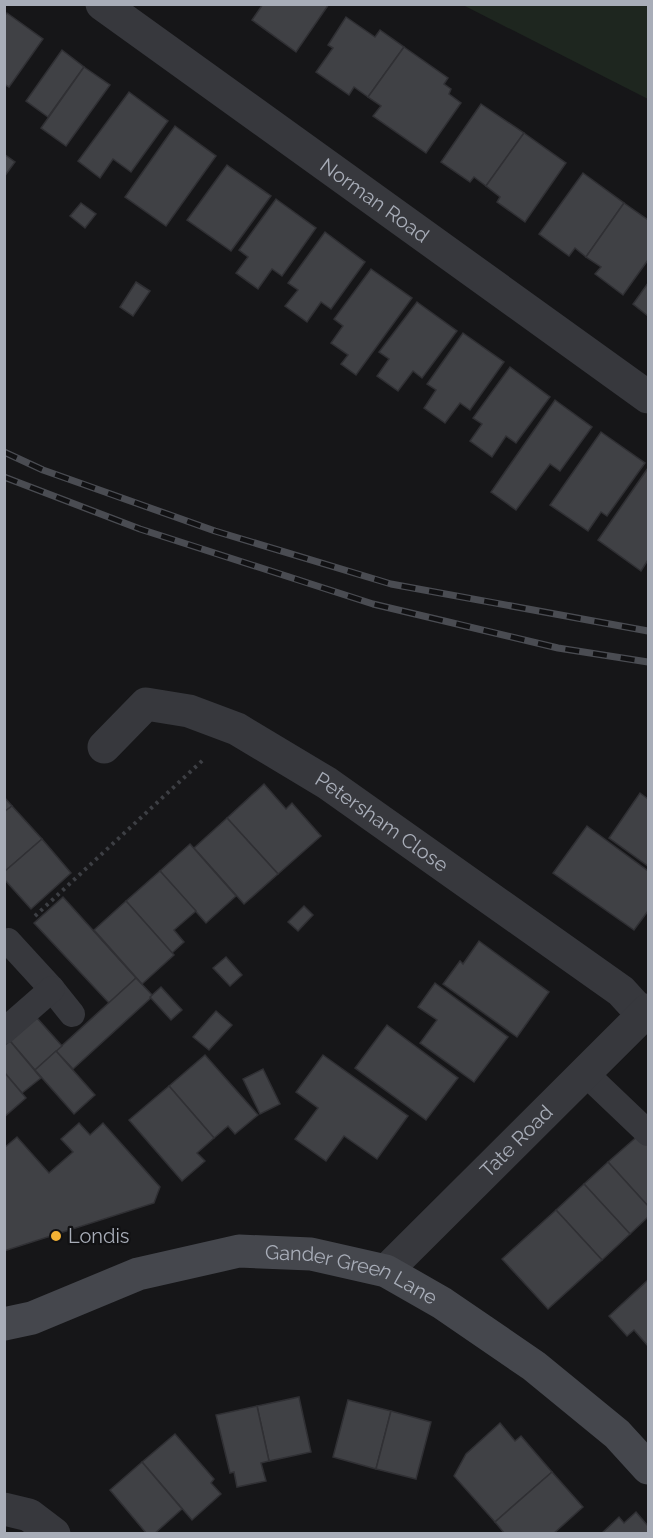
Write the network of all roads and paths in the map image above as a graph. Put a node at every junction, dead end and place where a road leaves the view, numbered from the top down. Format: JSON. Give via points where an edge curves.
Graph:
{"nodes":[{"id":1,"x":102,"y":4,"type":"edge"},
{"id":2,"x":648,"y":396,"type":"edge"},
{"id":3,"x":237,"y":729,"type":"junction"},
{"id":4,"x":104,"y":747,"type":"dead end"},
{"id":5,"x":8,"y":941,"type":"joint"},
{"id":6,"x":52,"y":989,"type":"junction"},
{"id":7,"x":646,"y":1012,"type":"edge"},
{"id":8,"x":72,"y":1014,"type":"dead end"},
{"id":9,"x":4,"y":1031,"type":"edge"},
{"id":10,"x":585,"y":1073,"type":"junction"},
{"id":11,"x":648,"y":1133,"type":"edge"},
{"id":12,"x":386,"y":1271,"type":"junction"},
{"id":13,"x":4,"y":1324,"type":"edge"},
{"id":14,"x":648,"y":1468,"type":"edge"},
{"id":15,"x":4,"y":1509,"type":"edge"},
{"id":16,"x":54,"y":1533,"type":"edge"}],
"edges":[{"from":1,"to":2,"type":"street","name":"Norman Road"},
{"from":3,"to":4,"type":"street","name":"Petersham Close","via":[[189,711],[146,704]]},
{"from":3,"to":5,"type":"path"},
{"from":3,"to":7,"type":"street","name":"Petersham Close","via":[[346,796]]},
{"from":5,"to":6,"type":"lane"},
{"from":6,"to":8,"type":"lane"},
{"from":6,"to":9,"type":"lane"},
{"from":7,"to":10,"type":"street","name":"Tate Road"},
{"from":10,"to":11,"type":"lane"},
{"from":10,"to":12,"type":"street","name":"Tate Road"},
{"from":12,"to":13,"type":"street","name":"Gander Green Lane","via":[[311,1254],[239,1251],[138,1274],[32,1318]]},
{"from":12,"to":14,"type":"street","name":"Gander Green Lane","via":[[442,1303],[534,1366],[617,1434]]},
{"from":15,"to":16,"type":"street","via":[[29,1515]]}]}
